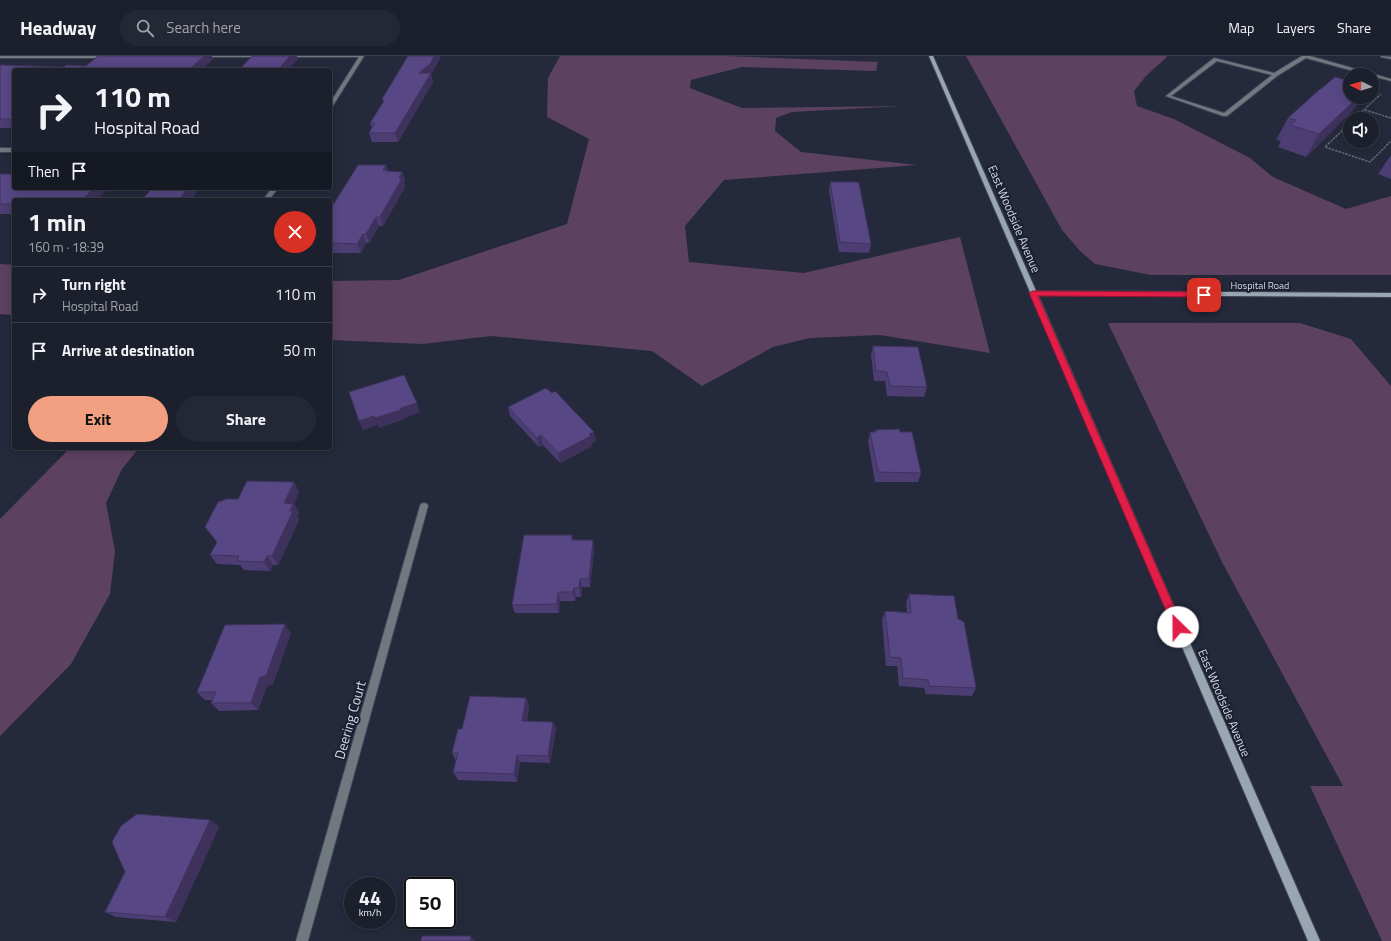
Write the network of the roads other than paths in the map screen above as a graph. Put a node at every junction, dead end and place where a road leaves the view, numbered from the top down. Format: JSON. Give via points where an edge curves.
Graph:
{"nodes":[{"id":1,"x":110,"y":56,"type":"edge"},
{"id":2,"x":197,"y":56,"type":"edge"},
{"id":3,"x":268,"y":56,"type":"edge"},
{"id":4,"x":284,"y":56,"type":"edge"},
{"id":5,"x":362,"y":56,"type":"edge"},
{"id":6,"x":931,"y":56,"type":"edge"},
{"id":7,"x":1305,"y":56,"type":"edge"},
{"id":8,"x":1383,"y":56,"type":"edge"},
{"id":9,"x":0,"y":57,"type":"edge"},
{"id":10,"x":1391,"y":58,"type":"edge"},
{"id":11,"x":1275,"y":75,"type":"junction"},
{"id":12,"x":1391,"y":80,"type":"edge"},
{"id":13,"x":332,"y":104,"type":"edge"},
{"id":14,"x":0,"y":150,"type":"edge"},
{"id":15,"x":12,"y":150,"type":"edge"},
{"id":16,"x":1033,"y":293,"type":"junction"},
{"id":17,"x":1391,"y":295,"type":"edge"},
{"id":18,"x":424,"y":506,"type":"dead end"},
{"id":19,"x":302,"y":941,"type":"edge"},
{"id":20,"x":1314,"y":941,"type":"edge"}],
"edges":[{"from":1,"to":9,"type":"street"},
{"from":2,"to":3,"type":"street"},
{"from":4,"to":5,"type":"street"},
{"from":5,"to":13,"type":"street"},
{"from":6,"to":16,"type":"main road","name":"East Woodside Avenue"},
{"from":7,"to":11,"type":"street"},
{"from":7,"to":12,"type":"street"},
{"from":8,"to":10,"type":"street"},
{"from":11,"to":11,"type":"street","via":[[1225,115],[1168,96],[1216,59]]},
{"from":14,"to":15,"type":"street"},
{"from":16,"to":17,"type":"main road","name":"Hospital Road"},
{"from":16,"to":20,"type":"main road","name":"East Woodside Avenue"},
{"from":18,"to":19,"type":"street","name":"Deering Court"}]}
